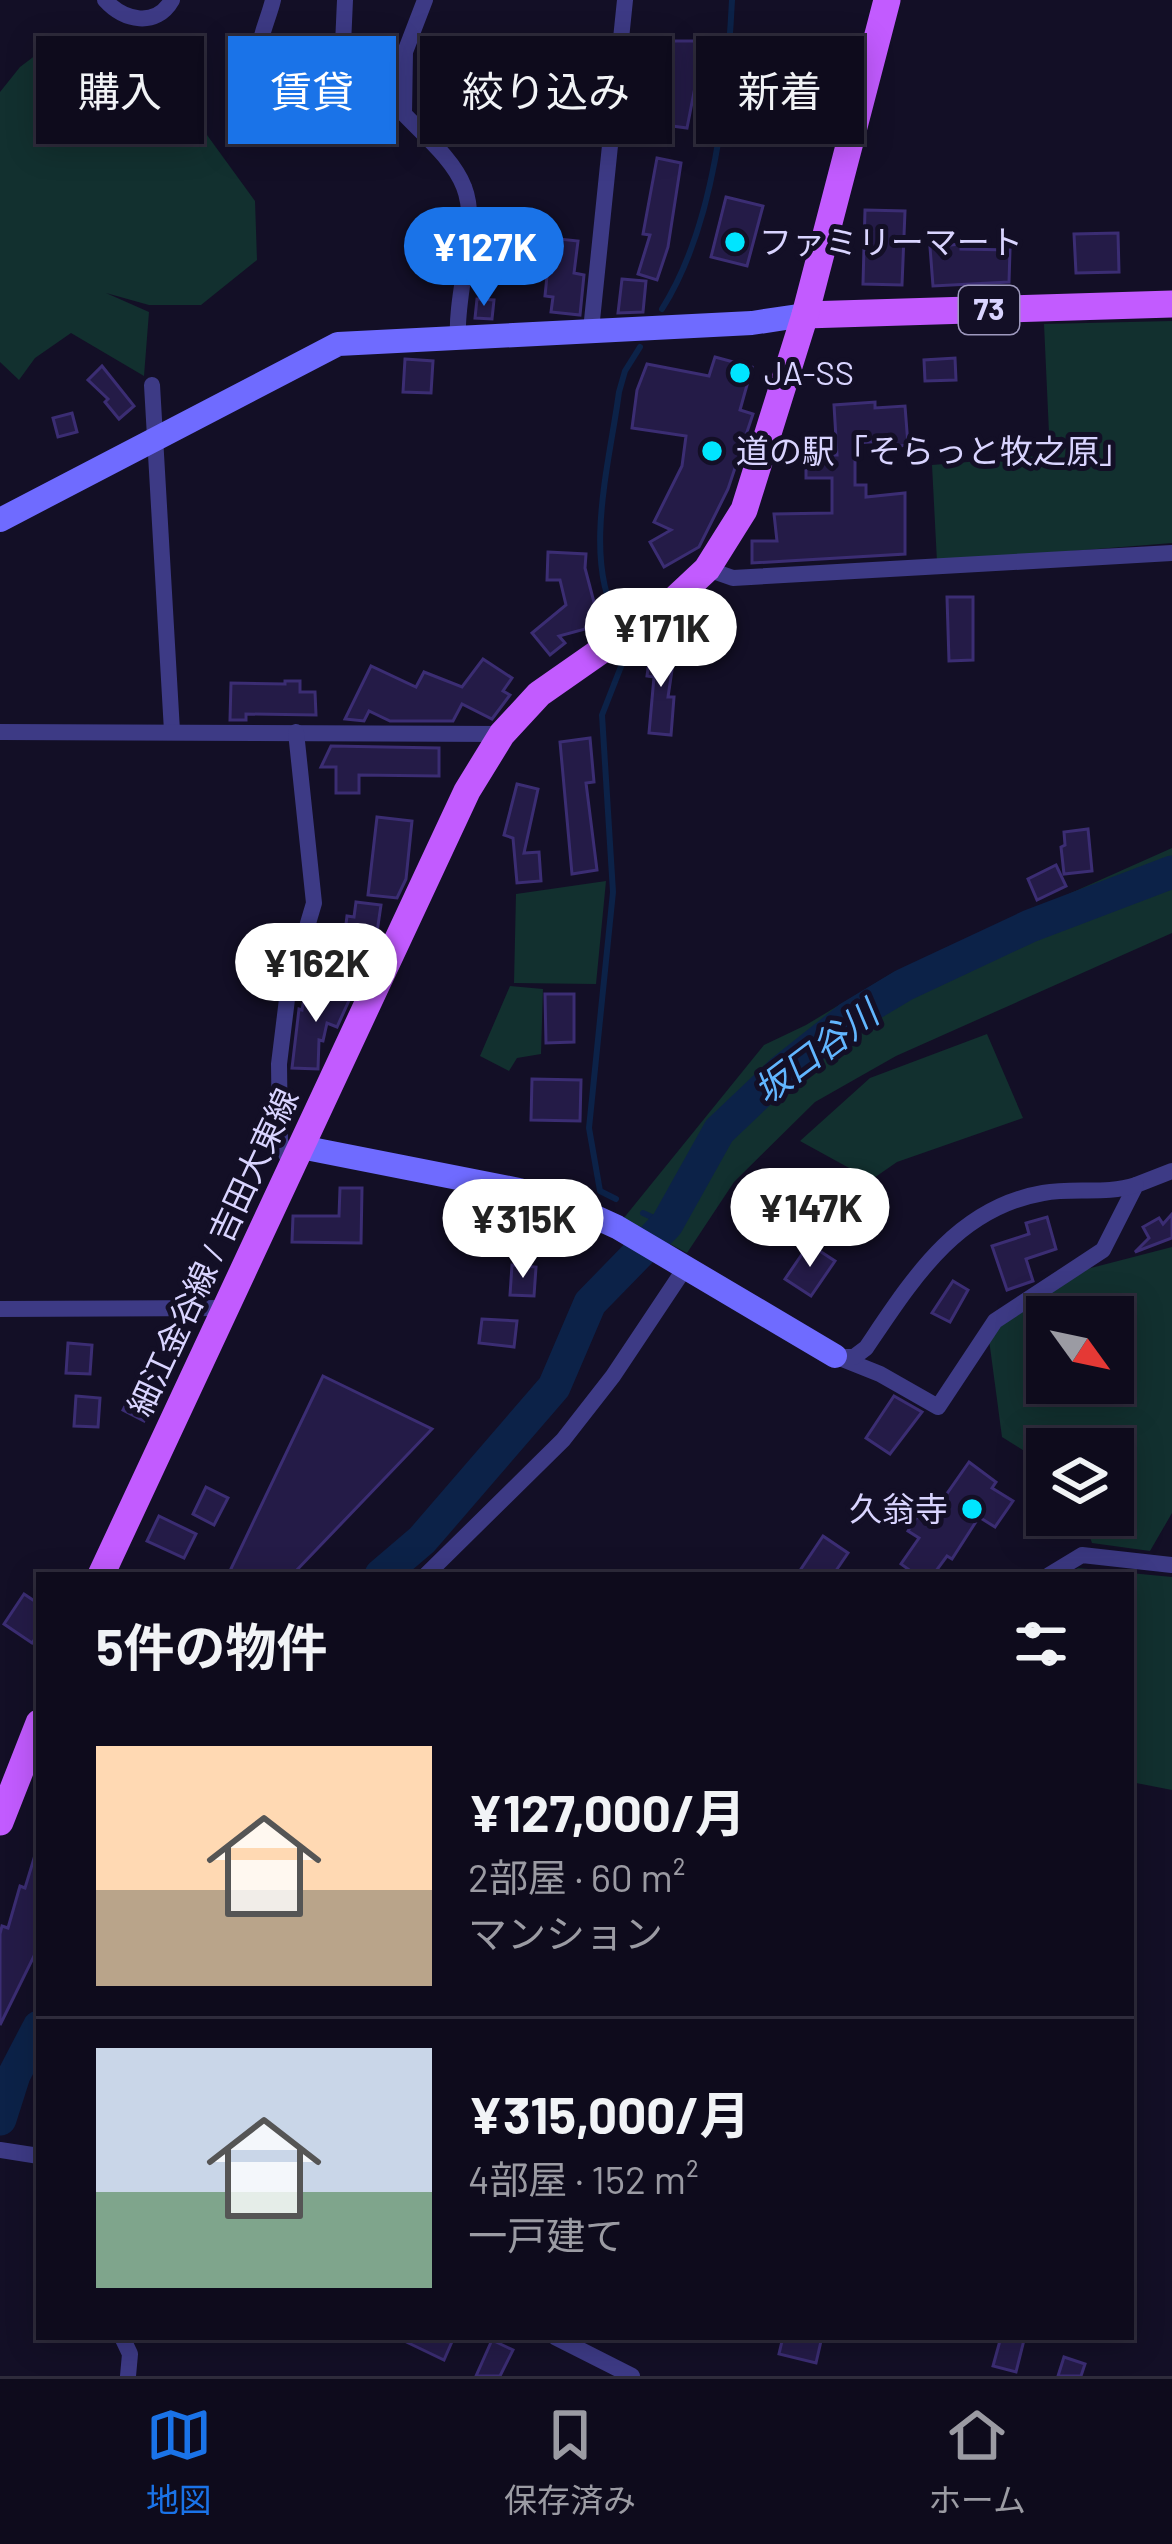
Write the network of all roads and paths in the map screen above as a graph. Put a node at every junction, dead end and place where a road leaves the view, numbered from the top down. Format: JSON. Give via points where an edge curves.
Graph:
{"nodes":[{"id":1,"x":106,"y":0,"type":"edge"},
{"id":2,"x":172,"y":0,"type":"edge"},
{"id":3,"x":273,"y":0,"type":"edge"},
{"id":4,"x":345,"y":0,"type":"edge"},
{"id":5,"x":425,"y":0,"type":"edge"},
{"id":6,"x":625,"y":0,"type":"edge"},
{"id":7,"x":886,"y":0,"type":"edge"},
{"id":8,"x":1172,"y":304,"type":"edge"},
{"id":9,"x":805,"y":315,"type":"junction"},
{"id":10,"x":591,"y":331,"type":"junction"},
{"id":11,"x":458,"y":338,"type":"junction"},
{"id":12,"x":152,"y":386,"type":"dead end"},
{"id":13,"x":154,"y":437,"type":"junction"},
{"id":14,"x":0,"y":520,"type":"edge"},
{"id":15,"x":1172,"y":554,"type":"edge"},
{"id":16,"x":706,"y":568,"type":"junction"},
{"id":17,"x":172,"y":731,"type":"junction"},
{"id":18,"x":0,"y":732,"type":"edge"},
{"id":19,"x":296,"y":732,"type":"junction"},
{"id":20,"x":502,"y":734,"type":"junction"},
{"id":21,"x":297,"y":1157,"type":"junction"},
{"id":22,"x":1172,"y":1171,"type":"edge"},
{"id":23,"x":1136,"y":1185,"type":"junction"},
{"id":24,"x":681,"y":1266,"type":"junction"},
{"id":25,"x":226,"y":1308,"type":"junction"},
{"id":26,"x":0,"y":1309,"type":"edge"},
{"id":27,"x":835,"y":1356,"type":"junction"},
{"id":28,"x":1172,"y":1565,"type":"edge"},
{"id":29,"x":102,"y":1572,"type":"edge"},
{"id":30,"x":429,"y":1572,"type":"edge"},
{"id":31,"x":1054,"y":1572,"type":"edge"},
{"id":32,"x":36,"y":1731,"type":"edge"},
{"id":33,"x":0,"y":1822,"type":"edge"},
{"id":34,"x":0,"y":2150,"type":"edge"},
{"id":35,"x":36,"y":2154,"type":"edge"},
{"id":36,"x":123,"y":2340,"type":"edge"},
{"id":37,"x":561,"y":2340,"type":"edge"},
{"id":38,"x":128,"y":2376,"type":"edge"},
{"id":39,"x":632,"y":2376,"type":"edge"}],
"edges":[{"from":1,"to":2,"type":"street","via":[[143,20]]},
{"from":3,"to":4,"type":"street","via":[[257,56],[262,78],[272,91],[310,101],[333,90],[342,68]]},
{"from":5,"to":11,"type":"street","via":[[405,52],[404,114],[463,183],[469,205]]},
{"from":6,"to":10,"type":"street"},
{"from":7,"to":9,"type":"main road","name":"細江金谷線 / 吉田大東線"},
{"from":8,"to":9,"type":"main road","number":"73"},
{"from":9,"to":10,"type":"street"},
{"from":9,"to":16,"type":"main road","name":"細江金谷線 / 吉田大東線","via":[[744,510]]},
{"from":10,"to":11,"type":"street"},
{"from":11,"to":13,"type":"street","via":[[338,344]]},
{"from":12,"to":13,"type":"street"},
{"from":13,"to":14,"type":"street"},
{"from":13,"to":17,"type":"street"},
{"from":15,"to":16,"type":"street","via":[[733,578]]},
{"from":16,"to":20,"type":"main road","name":"細江金谷線 / 吉田大東線","via":[[675,599],[539,694]]},
{"from":17,"to":18,"type":"street"},
{"from":17,"to":19,"type":"street"},
{"from":19,"to":20,"type":"street"},
{"from":19,"to":21,"type":"street","via":[[314,903],[288,992],[279,1064],[280,1141]]},
{"from":20,"to":21,"type":"main road","name":"細江金谷線 / 吉田大東線","via":[[467,791]]},
{"from":21,"to":24,"type":"street","via":[[519,1190],[571,1206]]},
{"from":21,"to":25,"type":"main road","name":"細江金谷線 / 吉田大東線"},
{"from":22,"to":23,"type":"street"},
{"from":23,"to":27,"type":"street","via":[[1041,1193],[984,1214],[933,1253],[866,1348]]},
{"from":23,"to":27,"type":"street","via":[[1103,1250],[995,1321],[938,1407]]},
{"from":24,"to":27,"type":"street"},
{"from":24,"to":30,"type":"street","via":[[563,1440]]},
{"from":25,"to":26,"type":"street"},
{"from":25,"to":29,"type":"main road","name":"細江金谷線 / 吉田大東線"},
{"from":28,"to":31,"type":"street","via":[[1082,1556]]},
{"from":32,"to":33,"type":"main road"},
{"from":34,"to":35,"type":"street"},
{"from":36,"to":38,"type":"street"},
{"from":37,"to":39,"type":"street"}]}
